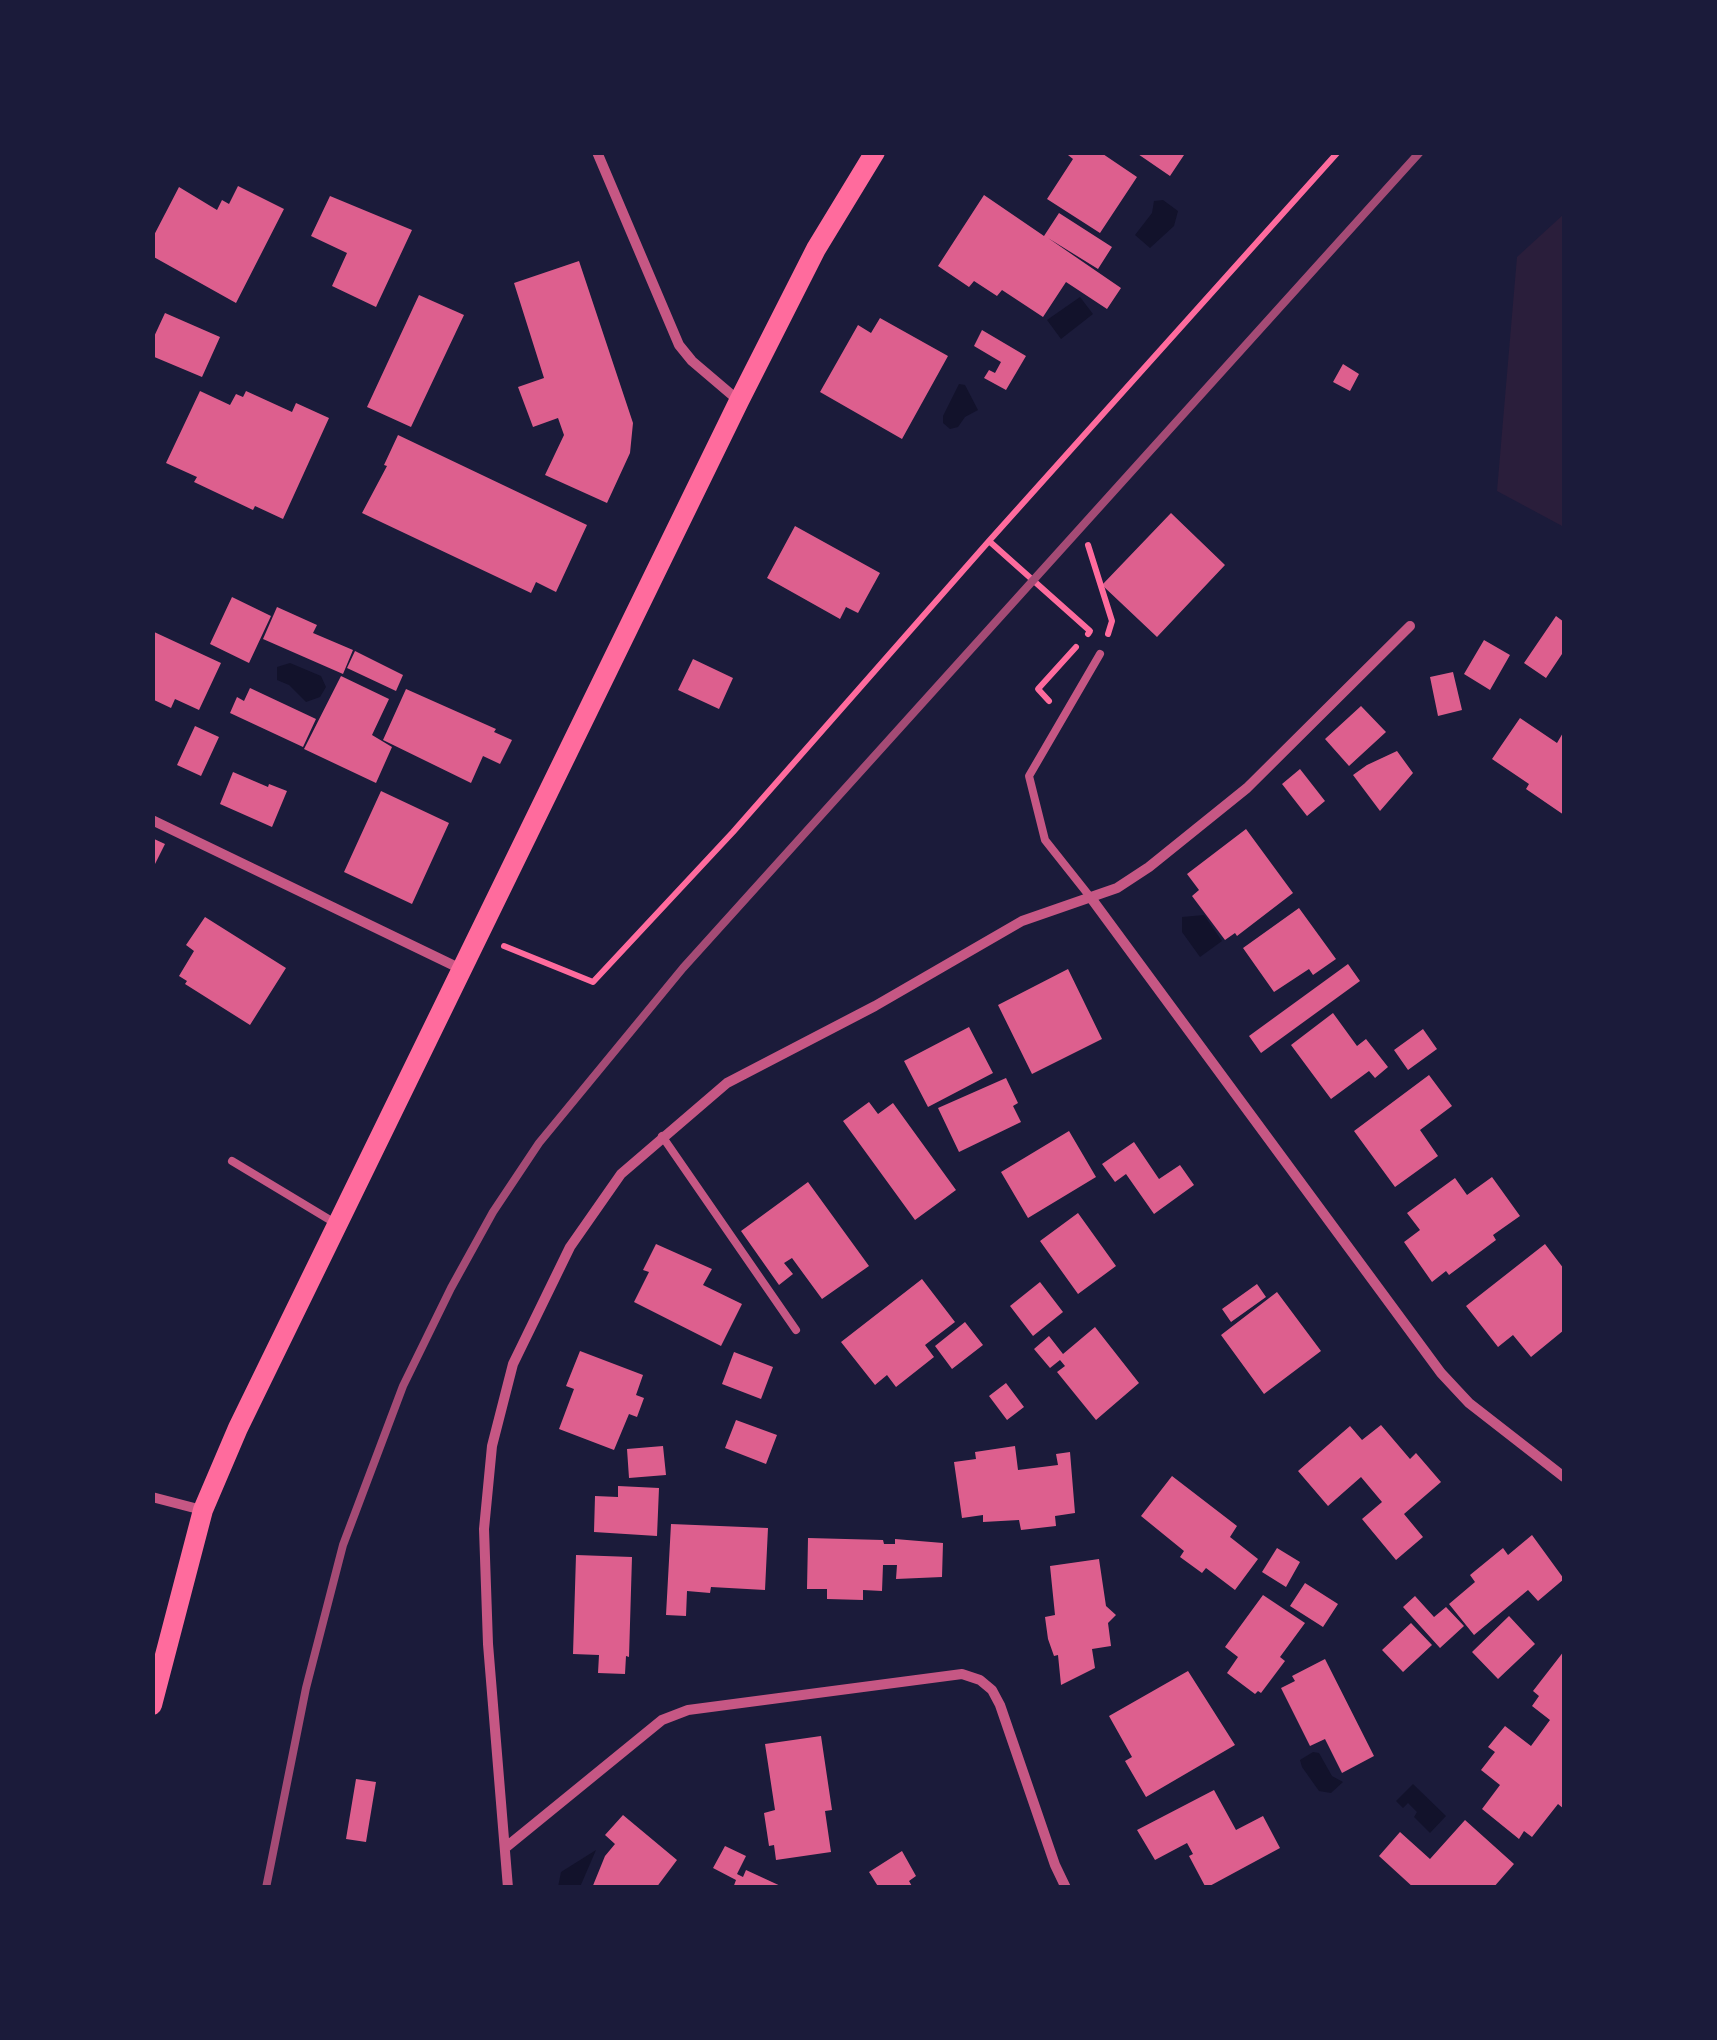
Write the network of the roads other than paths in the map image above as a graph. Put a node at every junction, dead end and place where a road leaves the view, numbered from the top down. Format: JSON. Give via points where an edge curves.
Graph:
{"nodes":[{"id":1,"x":597,"y":152,"type":"edge"},
{"id":2,"x":875,"y":152,"type":"edge"},
{"id":3,"x":738,"y":400,"type":"junction"},
{"id":4,"x":1410,"y":626,"type":"dead end"},
{"id":5,"x":1100,"y":654,"type":"road end"},
{"id":6,"x":152,"y":820,"type":"edge"},
{"id":7,"x":1091,"y":898,"type":"junction"},
{"id":8,"x":462,"y":969,"type":"junction"},
{"id":9,"x":662,"y":1136,"type":"junction"},
{"id":10,"x":232,"y":1162,"type":"dead end"},
{"id":11,"x":338,"y":1225,"type":"junction"},
{"id":12,"x":796,"y":1330,"type":"dead end"},
{"id":13,"x":1564,"y":1477,"type":"edge"},
{"id":14,"x":152,"y":1497,"type":"edge"},
{"id":15,"x":204,"y":1510,"type":"junction"},
{"id":16,"x":152,"y":1705,"type":"edge"},
{"id":17,"x":505,"y":1848,"type":"junction"},
{"id":18,"x":508,"y":1888,"type":"edge"},
{"id":19,"x":1066,"y":1888,"type":"edge"}],
"edges":[{"from":1,"to":3,"type":"street","via":[[679,345]]},
{"from":2,"to":3,"type":"main road"},
{"from":3,"to":8,"type":"main road"},
{"from":4,"to":7,"type":"street","via":[[1247,788],[1150,867]]},
{"from":5,"to":7,"type":"lane","via":[[1029,776],[1046,840]]},
{"from":6,"to":8,"type":"street"},
{"from":7,"to":9,"type":"street","via":[[1022,921],[727,1083]]},
{"from":7,"to":13,"type":"street","via":[[1441,1373]]},
{"from":8,"to":11,"type":"main road"},
{"from":9,"to":12,"type":"lane"},
{"from":9,"to":17,"type":"street","via":[[621,1174],[570,1248],[513,1364],[492,1446],[484,1530],[487,1624]]},
{"from":10,"to":11,"type":"lane"},
{"from":11,"to":15,"type":"main road"},
{"from":14,"to":15,"type":"street"},
{"from":15,"to":16,"type":"main road"},
{"from":17,"to":18,"type":"street"},
{"from":17,"to":19,"type":"street","via":[[662,1720],[688,1710],[962,1674],[980,1680],[1000,1705]]}]}
